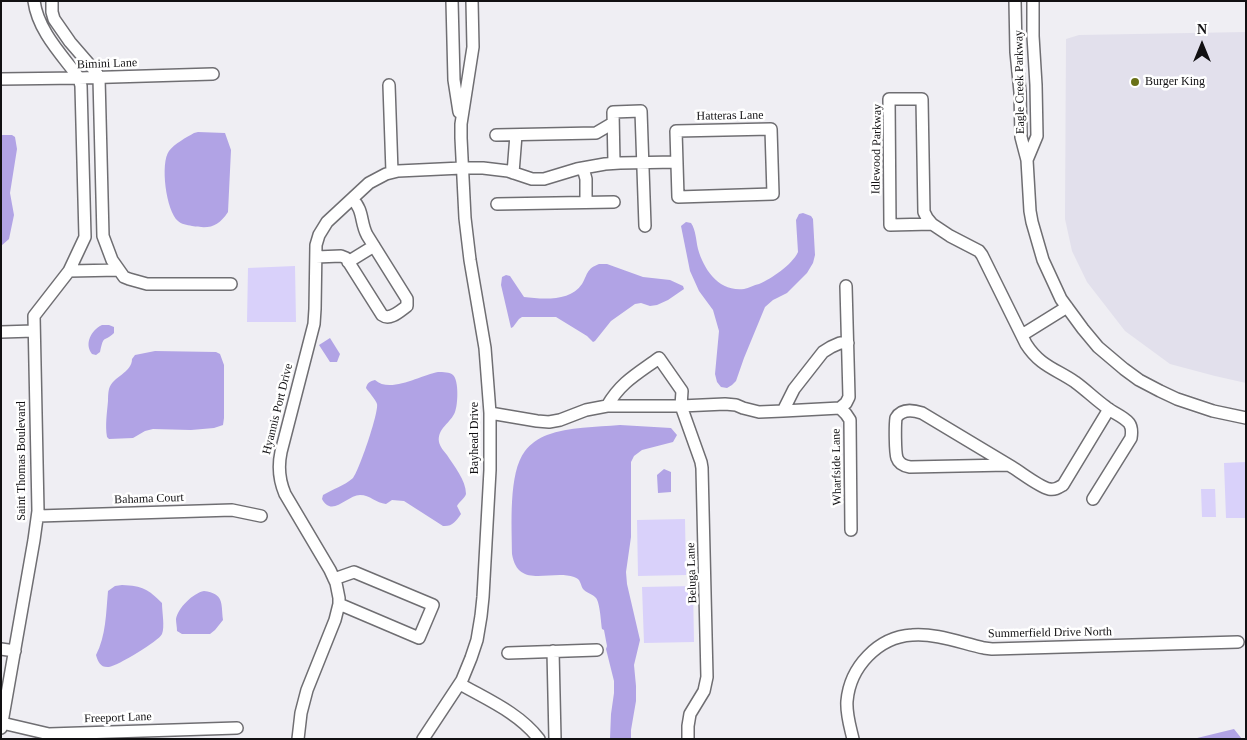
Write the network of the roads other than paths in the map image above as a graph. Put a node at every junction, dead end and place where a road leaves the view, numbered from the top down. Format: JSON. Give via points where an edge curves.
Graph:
{"nodes":[{"id":1,"x":34,"y":1,"type":"edge"},
{"id":2,"x":52,"y":1,"type":"edge"},
{"id":3,"x":452,"y":1,"type":"edge"},
{"id":4,"x":472,"y":1,"type":"edge"},
{"id":5,"x":1015,"y":1,"type":"edge"},
{"id":6,"x":1033,"y":1,"type":"edge"},
{"id":7,"x":213,"y":74,"type":"dead end"},
{"id":8,"x":79,"y":78,"type":"junction"},
{"id":9,"x":99,"y":78,"type":"junction"},
{"id":10,"x":1,"y":79,"type":"edge"},
{"id":11,"x":389,"y":85,"type":"dead end"},
{"id":12,"x":613,"y":123,"type":"junction"},
{"id":13,"x":461,"y":124,"type":"junction"},
{"id":14,"x":496,"y":135,"type":"dead end"},
{"id":15,"x":516,"y":135,"type":"junction"},
{"id":16,"x":1028,"y":160,"type":"junction"},
{"id":17,"x":677,"y":162,"type":"junction"},
{"id":18,"x":614,"y":163,"type":"junction"},
{"id":19,"x":643,"y":163,"type":"junction"},
{"id":20,"x":462,"y":168,"type":"junction"},
{"id":21,"x":583,"y":168,"type":"junction"},
{"id":22,"x":392,"y":172,"type":"junction"},
{"id":23,"x":512,"y":172,"type":"junction"},
{"id":24,"x":352,"y":199,"type":"junction"},
{"id":25,"x":586,"y":202,"type":"junction"},
{"id":26,"x":614,"y":202,"type":"dead end"},
{"id":27,"x":497,"y":204,"type":"dead end"},
{"id":28,"x":932,"y":224,"type":"junction"},
{"id":29,"x":645,"y":226,"type":"dead end"},
{"id":30,"x":103,"y":236,"type":"junction"},
{"id":31,"x":85,"y":237,"type":"junction"},
{"id":32,"x":374,"y":246,"type":"junction"},
{"id":33,"x":316,"y":257,"type":"junction"},
{"id":34,"x":348,"y":262,"type":"junction"},
{"id":35,"x":119,"y":270,"type":"junction"},
{"id":36,"x":69,"y":271,"type":"junction"},
{"id":37,"x":231,"y":284,"type":"dead end"},
{"id":38,"x":846,"y":286,"type":"dead end"},
{"id":39,"x":1066,"y":307,"type":"junction"},
{"id":40,"x":34,"y":331,"type":"junction"},
{"id":41,"x":1,"y":332,"type":"edge"},
{"id":42,"x":1022,"y":335,"type":"junction"},
{"id":43,"x":848,"y":343,"type":"junction"},
{"id":44,"x":607,"y":406,"type":"junction"},
{"id":45,"x":680,"y":406,"type":"junction"},
{"id":46,"x":840,"y":408,"type":"junction"},
{"id":47,"x":1109,"y":409,"type":"junction"},
{"id":48,"x":783,"y":411,"type":"junction"},
{"id":49,"x":490,"y":414,"type":"junction"},
{"id":50,"x":1246,"y":418,"type":"edge"},
{"id":51,"x":1008,"y":465,"type":"junction"},
{"id":52,"x":1093,"y":500,"type":"dead end"},
{"id":53,"x":38,"y":516,"type":"junction"},
{"id":54,"x":261,"y":516,"type":"dead end"},
{"id":55,"x":852,"y":530,"type":"dead end"},
{"id":56,"x":334,"y":579,"type":"junction"},
{"id":57,"x":339,"y":604,"type":"junction"},
{"id":58,"x":1238,"y":642,"type":"dead end"},
{"id":59,"x":1,"y":649,"type":"edge"},
{"id":60,"x":597,"y":650,"type":"dead end"},
{"id":61,"x":15,"y":651,"type":"junction"},
{"id":62,"x":553,"y":651,"type":"junction"},
{"id":63,"x":508,"y":653,"type":"dead end"},
{"id":64,"x":460,"y":684,"type":"junction"},
{"id":65,"x":2,"y":726,"type":"edge"},
{"id":66,"x":237,"y":728,"type":"dead end"},
{"id":67,"x":298,"y":739,"type":"edge"},
{"id":68,"x":423,"y":739,"type":"edge"},
{"id":69,"x":539,"y":739,"type":"edge"},
{"id":70,"x":555,"y":739,"type":"edge"},
{"id":71,"x":688,"y":739,"type":"edge"},
{"id":72,"x":852,"y":739,"type":"edge"}],
"edges":[{"from":1,"to":8,"type":"street","via":[[35,11],[46,33]]},
{"from":2,"to":9,"type":"street","via":[[54,19]]},
{"from":3,"to":13,"type":"street","name":"Bayhead Drive","via":[[454,80]]},
{"from":4,"to":13,"type":"street","name":"Bayhead Drive","via":[[473,47]]},
{"from":5,"to":16,"type":"street","name":"Eagle Creek Parkway","via":[[1021,137]]},
{"from":6,"to":16,"type":"street","name":"Eagle Creek Parkway","via":[[1036,136]]},
{"from":7,"to":9,"type":"street","name":"Bimini Lane"},
{"from":8,"to":9,"type":"street","name":"Bimini Lane"},
{"from":8,"to":10,"type":"street","name":"Bimini Lane"},
{"from":8,"to":31,"type":"street","name":"Saint Thomas Boulevard"},
{"from":9,"to":30,"type":"street"},
{"from":11,"to":22,"type":"street"},
{"from":12,"to":15,"type":"street","via":[[596,133]]},
{"from":12,"to":18,"type":"street"},
{"from":12,"to":19,"type":"street","via":[[613,112],[641,111]]},
{"from":13,"to":20,"type":"street","name":"Bayhead Drive"},
{"from":14,"to":15,"type":"street"},
{"from":15,"to":23,"type":"street"},
{"from":16,"to":39,"type":"street","name":"Eagle Creek Parkway","via":[[1032,222],[1048,273]]},
{"from":17,"to":17,"type":"street","name":"Hatteras Lane","via":[[678,197],[773,194],[772,129],[676,131]]},
{"from":17,"to":19,"type":"street"},
{"from":18,"to":19,"type":"street"},
{"from":18,"to":21,"type":"street"},
{"from":19,"to":29,"type":"street"},
{"from":20,"to":22,"type":"street","name":"Hyannis Port Drive"},
{"from":20,"to":23,"type":"street"},
{"from":20,"to":49,"type":"street","name":"Bayhead Drive","via":[[466,226],[485,348]]},
{"from":21,"to":23,"type":"street","via":[[544,179],[532,179]]},
{"from":21,"to":25,"type":"street"},
{"from":22,"to":24,"type":"street","name":"Hyannis Port Drive","via":[[368,183]]},
{"from":24,"to":32,"type":"street","via":[[360,209],[365,231]]},
{"from":24,"to":33,"type":"street","name":"Hyannis Port Drive","via":[[319,234]]},
{"from":25,"to":26,"type":"street"},
{"from":25,"to":27,"type":"street"},
{"from":28,"to":28,"type":"street","name":"Idlewood Parkway","via":[[924,212],[922,99],[889,99],[890,225]]},
{"from":28,"to":42,"type":"street","via":[[979,251]]},
{"from":30,"to":31,"type":"street"},
{"from":30,"to":35,"type":"street"},
{"from":31,"to":36,"type":"street","name":"Saint Thomas Boulevard"},
{"from":32,"to":34,"type":"street"},
{"from":32,"to":34,"type":"street","via":[[408,302],[389,318],[382,315]]},
{"from":33,"to":34,"type":"street","via":[[341,256]]},
{"from":33,"to":56,"type":"street","name":"Hyannis Port Drive","via":[[314,324],[279,471],[285,494]]},
{"from":35,"to":36,"type":"street"},
{"from":35,"to":37,"type":"street","via":[[124,277],[146,284]]},
{"from":36,"to":40,"type":"street","name":"Saint Thomas Boulevard","via":[[34,316]]},
{"from":38,"to":43,"type":"street"},
{"from":39,"to":42,"type":"street"},
{"from":39,"to":50,"type":"street","name":"Eagle Creek Parkway","via":[[1098,347],[1139,380],[1177,399]]},
{"from":40,"to":41,"type":"street"},
{"from":40,"to":53,"type":"street","name":"Saint Thomas Boulevard"},
{"from":42,"to":47,"type":"street","via":[[1041,362],[1085,389]]},
{"from":43,"to":46,"type":"street","via":[[849,397]]},
{"from":43,"to":48,"type":"street","via":[[831,346],[823,352],[794,389]]},
{"from":44,"to":45,"type":"street"},
{"from":44,"to":45,"type":"street","via":[[623,384],[659,358],[682,390]]},
{"from":44,"to":49,"type":"street","via":[[548,422]]},
{"from":45,"to":48,"type":"street","via":[[725,404],[759,412]]},
{"from":45,"to":71,"type":"street","name":"Beluga Lane","via":[[702,468],[707,639],[707,682],[690,714]]},
{"from":46,"to":48,"type":"street"},
{"from":46,"to":55,"type":"street","name":"Wharfside Lane","via":[[850,420]]},
{"from":47,"to":51,"type":"street","via":[[1061,486],[1053,489],[1044,487]]},
{"from":47,"to":52,"type":"street","via":[[1128,422],[1131,435]]},
{"from":49,"to":64,"type":"street","name":"Bayhead Drive","via":[[483,607],[474,649]]},
{"from":51,"to":51,"type":"street","via":[[918,412],[905,411],[896,418],[896,456],[903,465]]},
{"from":53,"to":54,"type":"street","name":"Bahama Court","via":[[232,510]]},
{"from":53,"to":61,"type":"street","name":"Saint Thomas Boulevard"},
{"from":56,"to":57,"type":"street","name":"Hyannis Port Drive"},
{"from":56,"to":57,"type":"street","via":[[354,572],[433,605],[419,638]]},
{"from":57,"to":67,"type":"street","name":"Hyannis Port Drive","via":[[307,690]]},
{"from":58,"to":72,"type":"street","name":"Summerfield Drive North","via":[[992,649],[927,635],[902,636],[872,652],[854,675],[847,703]]},
{"from":59,"to":61,"type":"street"},
{"from":60,"to":62,"type":"street"},
{"from":61,"to":65,"type":"street","name":"Saint Thomas Boulevard"},
{"from":62,"to":63,"type":"street"},
{"from":62,"to":70,"type":"street"},
{"from":64,"to":68,"type":"street","name":"Bayhead Drive"},
{"from":64,"to":69,"type":"street","via":[[516,716]]},
{"from":65,"to":66,"type":"street","name":"Freeport Lane","via":[[49,734]]}]}
